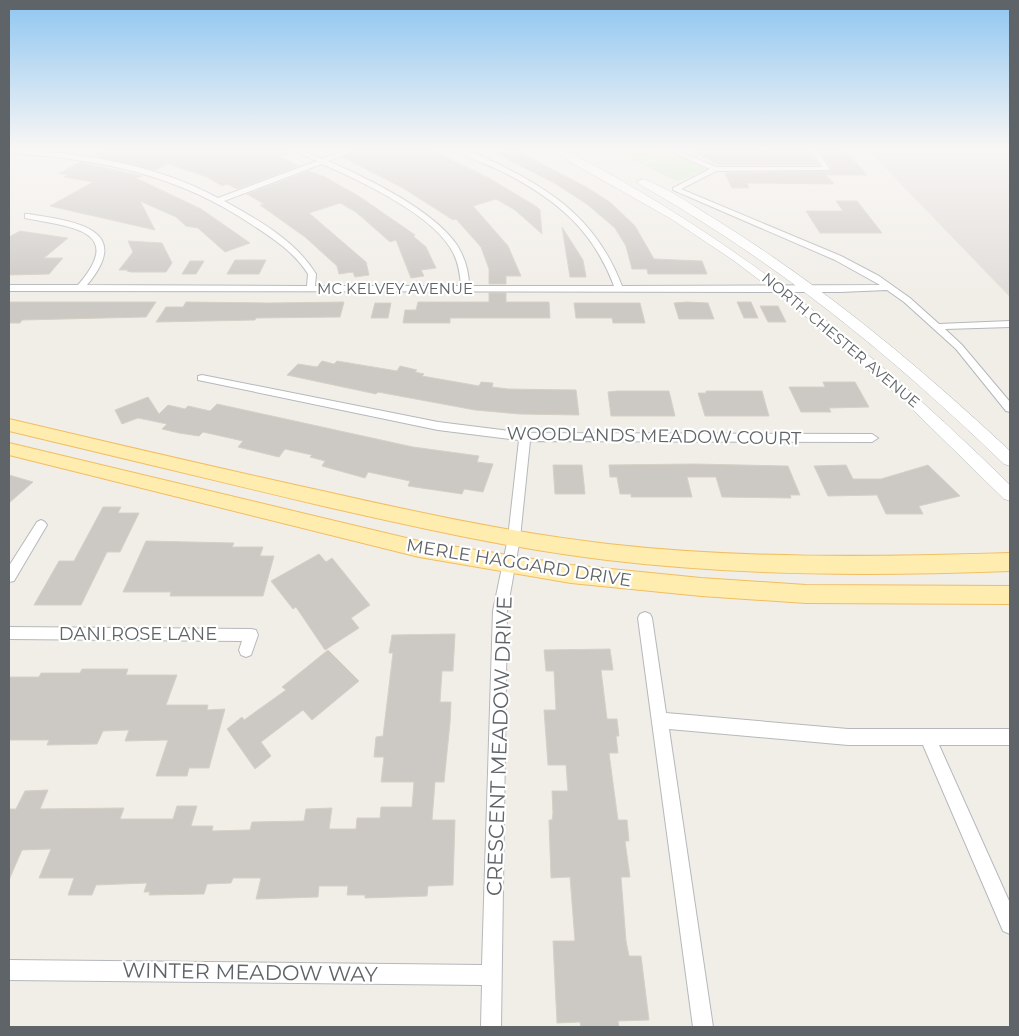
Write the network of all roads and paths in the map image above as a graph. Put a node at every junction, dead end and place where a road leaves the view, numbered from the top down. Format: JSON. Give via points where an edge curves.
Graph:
{"nodes":[{"id":1,"x":212,"y":196,"type":"edge"},
{"id":2,"x":229,"y":196,"type":"edge"},
{"id":3,"x":389,"y":196,"type":"edge"},
{"id":4,"x":546,"y":196,"type":"edge"},
{"id":5,"x":640,"y":196,"type":"edge"},
{"id":6,"x":666,"y":196,"type":"edge"},
{"id":7,"x":692,"y":196,"type":"edge"},
{"id":8,"x":219,"y":200,"type":"junction"},
{"id":9,"x":28,"y":216,"type":"dead end"},
{"id":10,"x":888,"y":286,"type":"junction"},
{"id":11,"x":9,"y":288,"type":"edge"},
{"id":12,"x":80,"y":288,"type":"junction"},
{"id":13,"x":311,"y":288,"type":"junction"},
{"id":14,"x":465,"y":288,"type":"junction"},
{"id":15,"x":780,"y":288,"type":"junction"},
{"id":16,"x":808,"y":288,"type":"junction"},
{"id":17,"x":619,"y":289,"type":"junction"},
{"id":18,"x":1010,"y":324,"type":"edge"},
{"id":19,"x":937,"y":326,"type":"junction"},
{"id":20,"x":202,"y":378,"type":"dead end"},
{"id":21,"x":1010,"y":409,"type":"edge"},
{"id":22,"x":9,"y":425,"type":"edge"},
{"id":23,"x":525,"y":437,"type":"junction"},
{"id":24,"x":872,"y":438,"type":"dead end"},
{"id":25,"x":9,"y":449,"type":"edge"},
{"id":26,"x":1010,"y":460,"type":"edge"},
{"id":27,"x":1010,"y":495,"type":"edge"},
{"id":28,"x":41,"y":525,"type":"dead end"},
{"id":29,"x":514,"y":538,"type":"junction"},
{"id":30,"x":1010,"y":562,"type":"edge"},
{"id":31,"x":510,"y":565,"type":"junction"},
{"id":32,"x":9,"y":577,"type":"edge"},
{"id":33,"x":1010,"y":595,"type":"edge"},
{"id":34,"x":645,"y":618,"type":"dead end"},
{"id":35,"x":9,"y":633,"type":"edge"},
{"id":36,"x":246,"y":650,"type":"dead end"},
{"id":37,"x":659,"y":720,"type":"junction"},
{"id":38,"x":1010,"y":737,"type":"edge"},
{"id":39,"x":928,"y":738,"type":"junction"},
{"id":40,"x":1010,"y":924,"type":"edge"},
{"id":41,"x":9,"y":970,"type":"edge"},
{"id":42,"x":492,"y":975,"type":"junction"},
{"id":43,"x":491,"y":1027,"type":"edge"},
{"id":44,"x":703,"y":1027,"type":"edge"}],
"edges":[{"from":1,"to":8,"type":"street"},
{"from":2,"to":8,"type":"street"},
{"from":3,"to":14,"type":"street","via":[[442,232],[452,244],[462,263]]},
{"from":4,"to":17,"type":"street","via":[[575,216],[593,235],[608,257]]},
{"from":5,"to":15,"type":"main road","name":"NORTH CHESTER AVENUE","via":[[708,236]]},
{"from":6,"to":16,"type":"main road","name":"NORTH CHESTER AVENUE"},
{"from":7,"to":10,"type":"street","via":[[860,268]]},
{"from":8,"to":13,"type":"street","via":[[254,221],[294,253],[312,274]]},
{"from":9,"to":12,"type":"street","via":[[79,226],[96,237],[100,260]]},
{"from":10,"to":16,"type":"street","name":"MC KELVEY AVENUE"},
{"from":10,"to":19,"type":"street"},
{"from":11,"to":12,"type":"street","name":"MC KELVEY AVENUE"},
{"from":12,"to":13,"type":"street","name":"MC KELVEY AVENUE"},
{"from":13,"to":14,"type":"street","name":"MC KELVEY AVENUE"},
{"from":14,"to":17,"type":"street","name":"MC KELVEY AVENUE"},
{"from":15,"to":16,"type":"street","name":"MC KELVEY AVENUE"},
{"from":15,"to":17,"type":"street","name":"MC KELVEY AVENUE"},
{"from":15,"to":27,"type":"main road","name":"NORTH CHESTER AVENUE","via":[[851,345],[930,416]]},
{"from":16,"to":26,"type":"main road","name":"NORTH CHESTER AVENUE","via":[[890,353]]},
{"from":18,"to":19,"type":"street"},
{"from":19,"to":21,"type":"street"},
{"from":20,"to":23,"type":"street","name":"WOODLANDS MEADOW COURT","via":[[438,426]]},
{"from":22,"to":29,"type":"main road","name":"MERLE HAGGARD DRIVE","via":[[319,498]]},
{"from":23,"to":24,"type":"street","name":"WOODLANDS MEADOW COURT"},
{"from":23,"to":29,"type":"street","name":"CRESCENT MEADOW DRIVE"},
{"from":25,"to":31,"type":"main road","name":"MERLE HAGGARD DRIVE","via":[[419,549]]},
{"from":28,"to":32,"type":"street"},
{"from":29,"to":30,"type":"main road","name":"MERLE HAGGARD DRIVE","via":[[609,552],[738,563],[876,566]]},
{"from":29,"to":31,"type":"street","name":"CRESCENT MEADOW DRIVE"},
{"from":31,"to":33,"type":"main road","name":"MERLE HAGGARD DRIVE","via":[[645,582],[753,591],[840,595]]},
{"from":31,"to":42,"type":"street","name":"CRESCENT MEADOW DRIVE","via":[[500,611]]},
{"from":34,"to":37,"type":"street"},
{"from":35,"to":36,"type":"street","name":"DANI ROSE LANE","via":[[251,634]]},
{"from":37,"to":39,"type":"street","via":[[848,736]]},
{"from":37,"to":44,"type":"street"},
{"from":38,"to":39,"type":"street"},
{"from":39,"to":40,"type":"street"},
{"from":41,"to":42,"type":"street","name":"WINTER MEADOW WAY"},
{"from":42,"to":43,"type":"street","name":"CRESCENT MEADOW DRIVE"}]}
